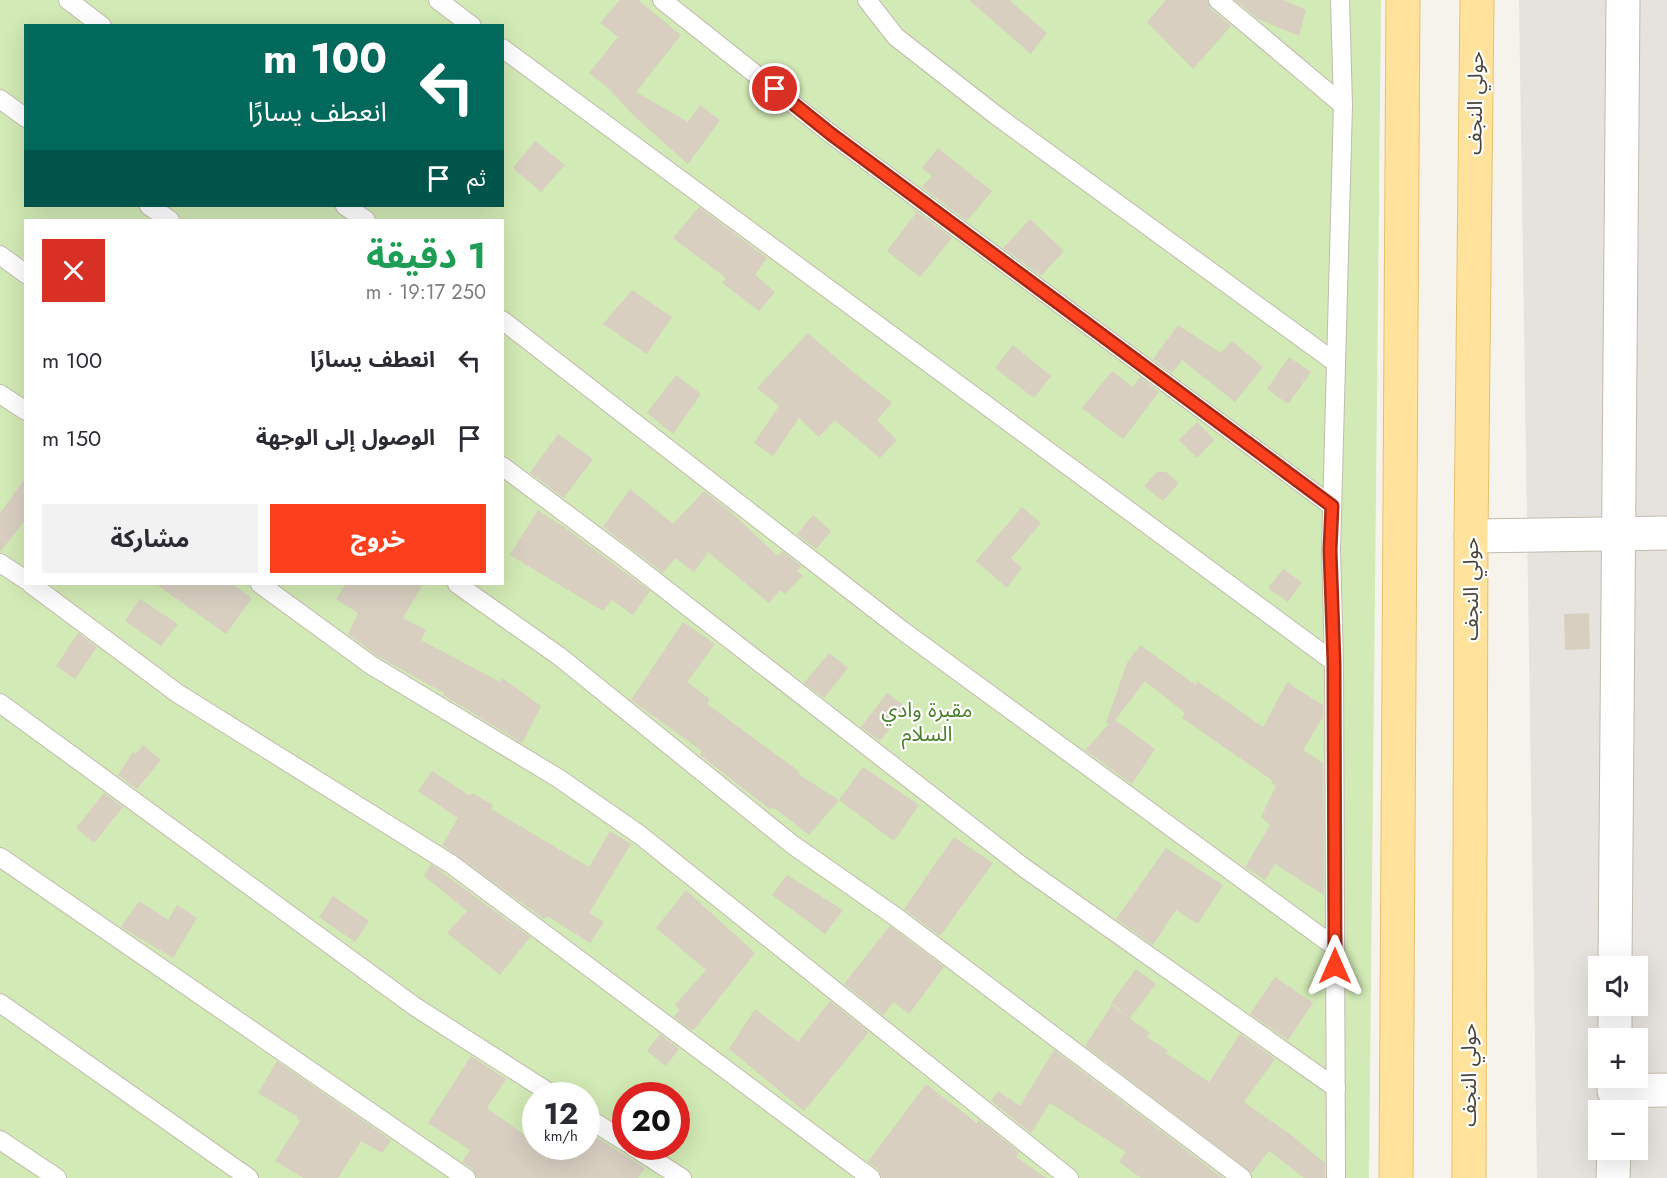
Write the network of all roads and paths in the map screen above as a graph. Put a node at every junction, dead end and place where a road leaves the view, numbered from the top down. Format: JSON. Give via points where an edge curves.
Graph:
{"nodes":[{"id":1,"x":68,"y":0,"type":"edge"},
{"id":2,"x":438,"y":0,"type":"edge"},
{"id":3,"x":662,"y":0,"type":"edge"},
{"id":4,"x":867,"y":0,"type":"edge"},
{"id":5,"x":1218,"y":0,"type":"edge"},
{"id":6,"x":1340,"y":0,"type":"edge"},
{"id":7,"x":1403,"y":0,"type":"edge"},
{"id":8,"x":1477,"y":0,"type":"edge"},
{"id":9,"x":1623,"y":0,"type":"edge"},
{"id":10,"x":99,"y":24,"type":"edge"},
{"id":11,"x":469,"y":24,"type":"edge"},
{"id":12,"x":504,"y":49,"type":"edge"},
{"id":13,"x":0,"y":99,"type":"edge"},
{"id":14,"x":1343,"y":105,"type":"junction"},
{"id":15,"x":24,"y":116,"type":"edge"},
{"id":16,"x":150,"y":207,"type":"edge"},
{"id":17,"x":346,"y":207,"type":"edge"},
{"id":18,"x":168,"y":219,"type":"edge"},
{"id":19,"x":364,"y":219,"type":"edge"},
{"id":20,"x":0,"y":255,"type":"edge"},
{"id":21,"x":24,"y":273,"type":"edge"},
{"id":22,"x":504,"y":322,"type":"edge"},
{"id":23,"x":1335,"y":363,"type":"junction"},
{"id":24,"x":0,"y":394,"type":"edge"},
{"id":25,"x":24,"y":410,"type":"edge"},
{"id":26,"x":504,"y":467,"type":"edge"},
{"id":27,"x":1332,"y":506,"type":"junction"},
{"id":28,"x":1667,"y":533,"type":"edge"},
{"id":29,"x":1618,"y":534,"type":"junction"},
{"id":30,"x":1471,"y":536,"type":"junction"},
{"id":31,"x":0,"y":563,"type":"edge"},
{"id":32,"x":24,"y":579,"type":"edge"},
{"id":33,"x":32,"y":585,"type":"edge"},
{"id":34,"x":261,"y":585,"type":"edge"},
{"id":35,"x":458,"y":585,"type":"edge"},
{"id":36,"x":1334,"y":662,"type":"junction"},
{"id":37,"x":0,"y":704,"type":"edge"},
{"id":38,"x":0,"y":856,"type":"edge"},
{"id":39,"x":1335,"y":947,"type":"junction"},
{"id":40,"x":1615,"y":956,"type":"edge"},
{"id":41,"x":0,"y":1003,"type":"edge"},
{"id":42,"x":533,"y":1082,"type":"edge"},
{"id":43,"x":1336,"y":1088,"type":"junction"},
{"id":44,"x":1667,"y":1090,"type":"edge"},
{"id":45,"x":1614,"y":1093,"type":"edge"},
{"id":46,"x":0,"y":1140,"type":"edge"},
{"id":47,"x":654,"y":1160,"type":"edge"},
{"id":48,"x":1614,"y":1160,"type":"edge"},
{"id":49,"x":57,"y":1178,"type":"edge"},
{"id":50,"x":249,"y":1178,"type":"edge"},
{"id":51,"x":466,"y":1178,"type":"edge"},
{"id":52,"x":682,"y":1178,"type":"edge"},
{"id":53,"x":871,"y":1178,"type":"edge"},
{"id":54,"x":1069,"y":1178,"type":"edge"},
{"id":55,"x":1242,"y":1178,"type":"edge"},
{"id":56,"x":1336,"y":1178,"type":"edge"},
{"id":57,"x":1396,"y":1178,"type":"edge"},
{"id":58,"x":1469,"y":1178,"type":"edge"},
{"id":59,"x":1613,"y":1178,"type":"edge"}],
"edges":[{"from":1,"to":10,"type":"lane"},
{"from":2,"to":11,"type":"lane"},
{"from":3,"to":27,"type":"lane","via":[[831,134]]},
{"from":4,"to":23,"type":"lane","via":[[896,37],[997,116]]},
{"from":5,"to":14,"type":"lane"},
{"from":6,"to":14,"type":"lane"},
{"from":7,"to":57,"type":"main road"},
{"from":8,"to":30,"type":"main road","name":"حولي النجف"},
{"from":9,"to":29,"type":"street"},
{"from":12,"to":36,"type":"lane"},
{"from":13,"to":15,"type":"lane"},
{"from":14,"to":23,"type":"lane"},
{"from":16,"to":18,"type":"lane"},
{"from":17,"to":19,"type":"lane"},
{"from":20,"to":21,"type":"lane"},
{"from":22,"to":39,"type":"lane","via":[[903,631]]},
{"from":23,"to":27,"type":"lane"},
{"from":24,"to":25,"type":"lane"},
{"from":26,"to":43,"type":"lane","via":[[1023,867]]},
{"from":27,"to":36,"type":"lane"},
{"from":28,"to":29,"type":"street"},
{"from":29,"to":30,"type":"street"},
{"from":29,"to":40,"type":"street"},
{"from":30,"to":58,"type":"main road","name":"حولي النجف"},
{"from":31,"to":32,"type":"lane"},
{"from":33,"to":53,"type":"lane","via":[[177,693],[451,864]]},
{"from":34,"to":54,"type":"lane","via":[[371,665],[558,778],[640,835]]},
{"from":35,"to":55,"type":"lane","via":[[559,656],[793,845],[896,917]]},
{"from":36,"to":39,"type":"lane"},
{"from":37,"to":42,"type":"lane","via":[[414,1006]]},
{"from":38,"to":51,"type":"lane"},
{"from":39,"to":43,"type":"lane"},
{"from":41,"to":50,"type":"lane"},
{"from":43,"to":56,"type":"lane"},
{"from":44,"to":45,"type":"street"},
{"from":46,"to":49,"type":"lane"},
{"from":47,"to":52,"type":"lane"},
{"from":48,"to":59,"type":"street"}]}
